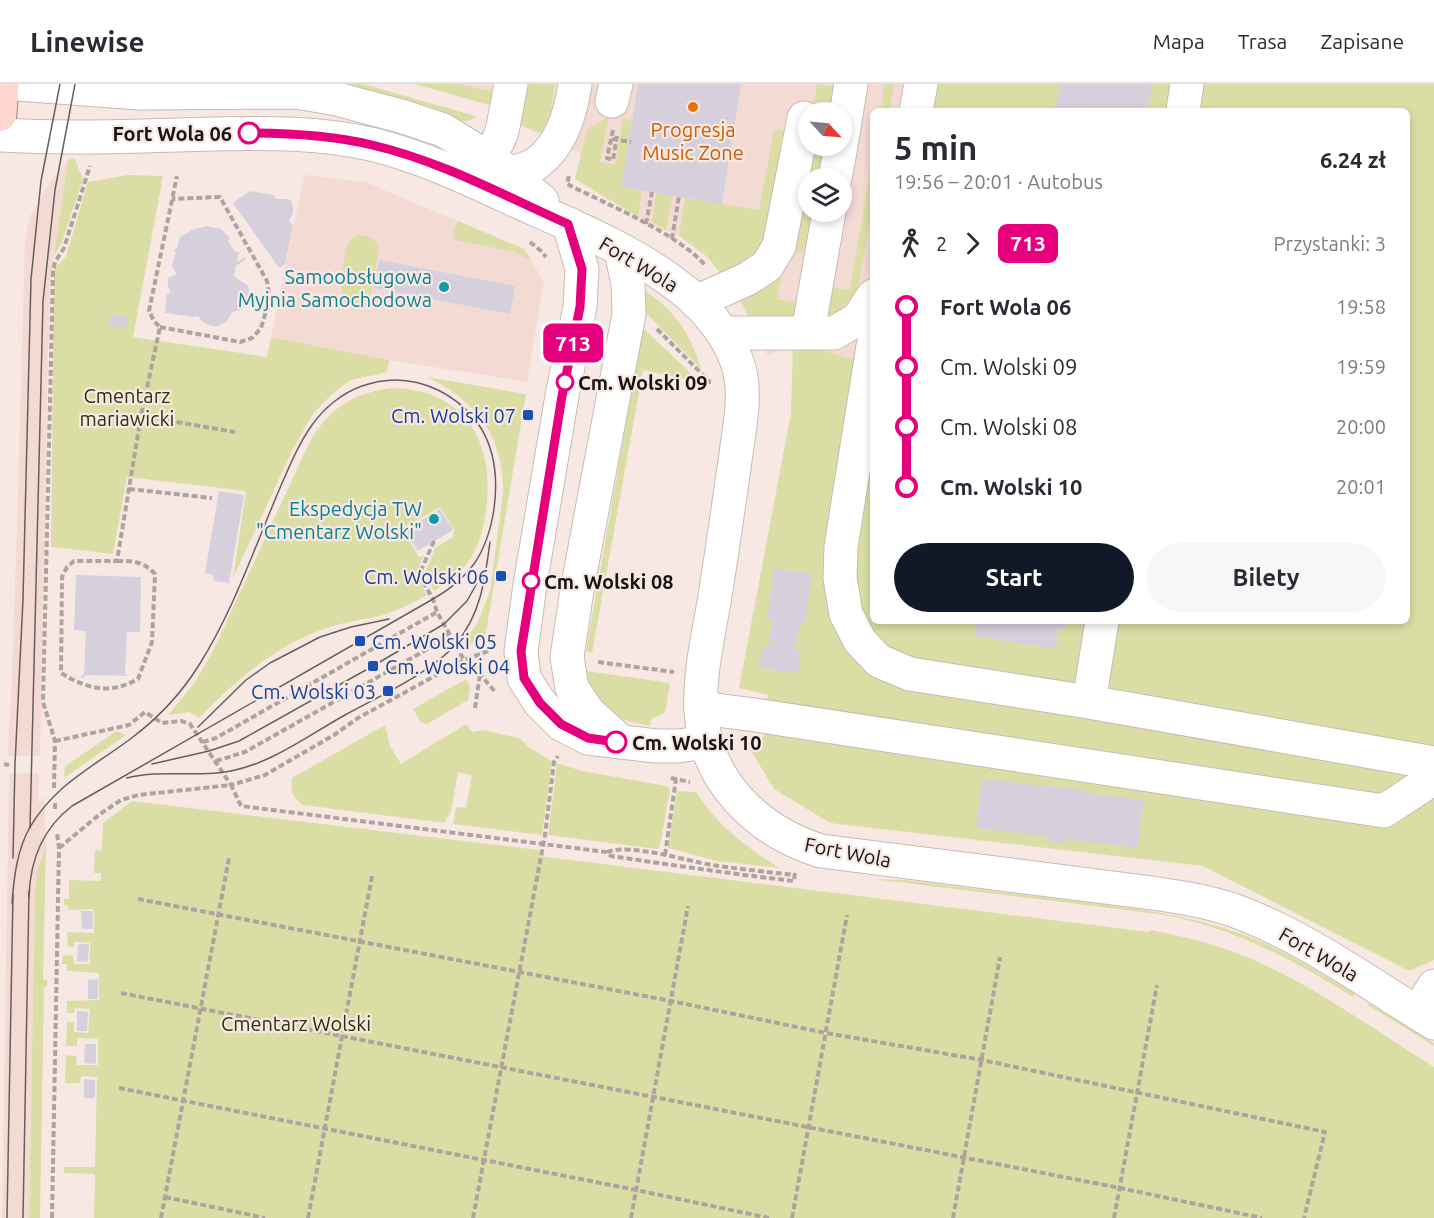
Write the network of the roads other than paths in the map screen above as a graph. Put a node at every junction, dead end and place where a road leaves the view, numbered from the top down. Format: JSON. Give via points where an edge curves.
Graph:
{"nodes":[{"id":1,"x":2,"y":84,"type":"edge"},
{"id":2,"x":18,"y":84,"type":"edge"},
{"id":3,"x":511,"y":84,"type":"edge"},
{"id":4,"x":575,"y":84,"type":"edge"},
{"id":5,"x":851,"y":84,"type":"edge"},
{"id":6,"x":921,"y":84,"type":"edge"},
{"id":7,"x":1187,"y":84,"type":"edge"},
{"id":8,"x":848,"y":102,"type":"edge"},
{"id":9,"x":917,"y":108,"type":"edge"},
{"id":10,"x":1183,"y":108,"type":"edge"},
{"id":11,"x":0,"y":114,"type":"edge"},
{"id":12,"x":505,"y":118,"type":"junction"},
{"id":13,"x":443,"y":130,"type":"junction"},
{"id":14,"x":0,"y":135,"type":"edge"},
{"id":15,"x":798,"y":149,"type":"edge"},
{"id":16,"x":499,"y":165,"type":"junction"},
{"id":17,"x":452,"y":172,"type":"junction"},
{"id":18,"x":827,"y":222,"type":"edge"},
{"id":19,"x":568,"y":224,"type":"junction"},
{"id":20,"x":621,"y":251,"type":"junction"},
{"id":21,"x":870,"y":301,"type":"edge"},
{"id":22,"x":696,"y":302,"type":"junction"},
{"id":23,"x":808,"y":332,"type":"junction"},
{"id":24,"x":724,"y":333,"type":"junction"},
{"id":25,"x":870,"y":365,"type":"edge"},
{"id":26,"x":1102,"y":624,"type":"edge"},
{"id":27,"x":1089,"y":702,"type":"junction"},
{"id":28,"x":701,"y":708,"type":"junction"},
{"id":29,"x":706,"y":742,"type":"junction"},
{"id":30,"x":623,"y":743,"type":"junction"},
{"id":31,"x":1434,"y":763,"type":"edge"},
{"id":32,"x":1434,"y":778,"type":"edge"},
{"id":33,"x":1428,"y":1008,"type":"edge"}],
"edges":[{"from":1,"to":11,"type":"main road"},
{"from":2,"to":13,"type":"street","name":"Fort Wola","via":[[139,93],[304,93],[352,102]]},
{"from":3,"to":12,"type":"street"},
{"from":4,"to":16,"type":"street","via":[[557,144],[537,163]]},
{"from":5,"to":8,"type":"street"},
{"from":6,"to":9,"type":"street"},
{"from":7,"to":10,"type":"street"},
{"from":12,"to":13,"type":"street","via":[[480,128]]},
{"from":12,"to":16,"type":"street","via":[[497,145]]},
{"from":13,"to":16,"type":"street","name":"Fort Wola"},
{"from":14,"to":17,"type":"street","name":"Fort Wola","via":[[306,135],[373,145]]},
{"from":15,"to":22,"type":"street","via":[[779,246],[767,267]]},
{"from":16,"to":17,"type":"street"},
{"from":16,"to":19,"type":"street","name":"Fort Wola"},
{"from":17,"to":19,"type":"street","name":"Fort Wola"},
{"from":18,"to":23,"type":"street"},
{"from":19,"to":20,"type":"street","name":"Fort Wola"},
{"from":19,"to":30,"type":"street","via":[[582,269],[580,307],[521,651],[524,678],[540,703],[561,724],[588,738]]},
{"from":20,"to":22,"type":"street","name":"Fort Wola","via":[[665,277]]},
{"from":20,"to":30,"type":"street","via":[[629,314],[567,657],[572,688],[588,712]]},
{"from":21,"to":23,"type":"street","via":[[858,319],[834,333]]},
{"from":22,"to":24,"type":"street","name":"Fort Wola"},
{"from":23,"to":24,"type":"street"},
{"from":24,"to":28,"type":"street","name":"Fort Wola","via":[[737,361],[743,393]]},
{"from":25,"to":27,"type":"street","via":[[841,547],[840,578],[846,614],[860,641],[879,661],[910,674]]},
{"from":26,"to":27,"type":"street"},
{"from":27,"to":31,"type":"street"},
{"from":28,"to":29,"type":"street","name":"Fort Wola"},
{"from":28,"to":32,"type":"street","via":[[1384,811]]},
{"from":29,"to":30,"type":"street","via":[[678,746]]},
{"from":29,"to":33,"type":"street","name":"Fort Wola","via":[[713,763],[739,802],[769,827],[801,845],[853,856],[1205,902],[1278,930]]}]}
